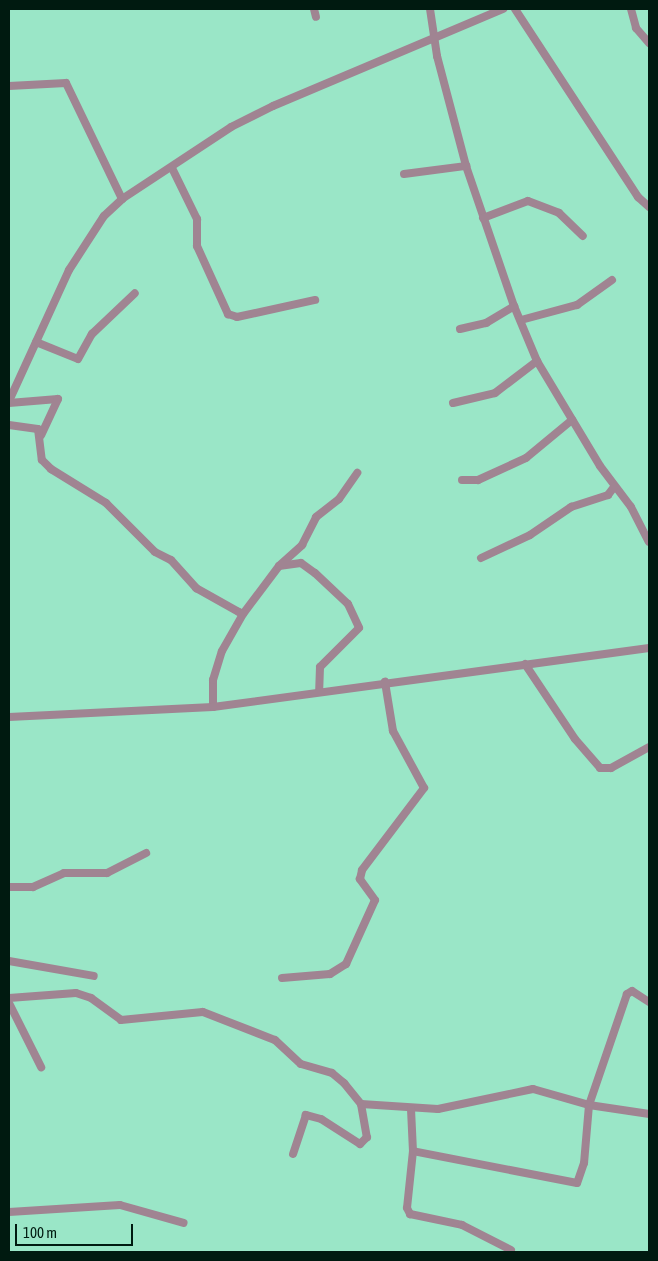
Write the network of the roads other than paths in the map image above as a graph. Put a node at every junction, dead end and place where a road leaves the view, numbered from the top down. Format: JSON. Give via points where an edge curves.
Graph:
{"nodes":[{"id":1,"x":314,"y":9,"type":"edge"},
{"id":2,"x":430,"y":9,"type":"edge"},
{"id":3,"x":503,"y":9,"type":"edge"},
{"id":4,"x":515,"y":9,"type":"edge"},
{"id":5,"x":631,"y":9,"type":"edge"},
{"id":6,"x":316,"y":17,"type":"dead end"},
{"id":7,"x":436,"y":35,"type":"junction"},
{"id":8,"x":649,"y":43,"type":"edge"},
{"id":9,"x":9,"y":86,"type":"edge"},
{"id":10,"x":466,"y":166,"type":"junction"},
{"id":11,"x":172,"y":168,"type":"junction"},
{"id":12,"x":404,"y":174,"type":"dead end"},
{"id":13,"x":122,"y":199,"type":"junction"},
{"id":14,"x":649,"y":207,"type":"edge"},
{"id":15,"x":483,"y":218,"type":"junction"},
{"id":16,"x":583,"y":236,"type":"dead end"},
{"id":17,"x":612,"y":280,"type":"dead end"},
{"id":18,"x":135,"y":293,"type":"dead end"},
{"id":19,"x":316,"y":300,"type":"dead end"},
{"id":20,"x":514,"y":306,"type":"junction"},
{"id":21,"x":521,"y":320,"type":"junction"},
{"id":22,"x":460,"y":329,"type":"dead end"},
{"id":23,"x":36,"y":342,"type":"junction"},
{"id":24,"x":537,"y":361,"type":"junction"},
{"id":25,"x":9,"y":402,"type":"edge"},
{"id":26,"x":453,"y":403,"type":"dead end"},
{"id":27,"x":572,"y":420,"type":"junction"},
{"id":28,"x":9,"y":425,"type":"edge"},
{"id":29,"x":41,"y":435,"type":"junction"},
{"id":30,"x":357,"y":474,"type":"dead end"},
{"id":31,"x":462,"y":480,"type":"dead end"},
{"id":32,"x":614,"y":487,"type":"junction"},
{"id":33,"x":649,"y":542,"type":"edge"},
{"id":34,"x":481,"y":558,"type":"dead end"},
{"id":35,"x":279,"y":566,"type":"junction"},
{"id":36,"x":243,"y":614,"type":"junction"},
{"id":37,"x":649,"y":648,"type":"edge"},
{"id":38,"x":525,"y":664,"type":"junction"},
{"id":39,"x":385,"y":682,"type":"junction"},
{"id":40,"x":319,"y":692,"type":"junction"},
{"id":41,"x":213,"y":707,"type":"junction"},
{"id":42,"x":9,"y":717,"type":"edge"},
{"id":43,"x":649,"y":747,"type":"edge"},
{"id":44,"x":146,"y":853,"type":"dead end"},
{"id":45,"x":9,"y":888,"type":"edge"},
{"id":46,"x":9,"y":961,"type":"edge"},
{"id":47,"x":94,"y":976,"type":"dead end"},
{"id":48,"x":282,"y":978,"type":"dead end"},
{"id":49,"x":9,"y":998,"type":"edge"},
{"id":50,"x":649,"y":1002,"type":"edge"},
{"id":51,"x":9,"y":1003,"type":"edge"},
{"id":52,"x":41,"y":1067,"type":"dead end"},
{"id":53,"x":361,"y":1104,"type":"junction"},
{"id":54,"x":589,"y":1105,"type":"junction"},
{"id":55,"x":411,"y":1109,"type":"junction"},
{"id":56,"x":649,"y":1114,"type":"edge"},
{"id":57,"x":413,"y":1151,"type":"junction"},
{"id":58,"x":293,"y":1154,"type":"dead end"},
{"id":59,"x":9,"y":1212,"type":"edge"},
{"id":60,"x":184,"y":1224,"type":"dead end"},
{"id":61,"x":511,"y":1250,"type":"dead end"}],
"edges":[{"from":1,"to":6,"type":"street"},
{"from":2,"to":7,"type":"street"},
{"from":3,"to":7,"type":"street"},
{"from":4,"to":14,"type":"street","via":[[638,198]]},
{"from":5,"to":8,"type":"street","via":[[636,28]]},
{"from":7,"to":10,"type":"street","via":[[437,56]]},
{"from":7,"to":11,"type":"street","via":[[231,127]]},
{"from":9,"to":13,"type":"street","via":[[66,83]]},
{"from":10,"to":12,"type":"street"},
{"from":10,"to":15,"type":"street"},
{"from":11,"to":13,"type":"street"},
{"from":11,"to":19,"type":"street","via":[[197,219],[197,246],[228,314],[237,317]]},
{"from":13,"to":23,"type":"street","via":[[89,237]]},
{"from":15,"to":16,"type":"street","via":[[528,201],[559,213]]},
{"from":15,"to":20,"type":"street"},
{"from":17,"to":21,"type":"street","via":[[577,305]]},
{"from":18,"to":23,"type":"street","via":[[92,334],[78,359]]},
{"from":20,"to":21,"type":"street"},
{"from":20,"to":22,"type":"street","via":[[486,323]]},
{"from":21,"to":24,"type":"street"},
{"from":23,"to":25,"type":"street"},
{"from":24,"to":26,"type":"street","via":[[495,393]]},
{"from":24,"to":27,"type":"street"},
{"from":25,"to":29,"type":"street","via":[[58,399]]},
{"from":27,"to":31,"type":"street","via":[[526,458],[478,480]]},
{"from":27,"to":32,"type":"street"},
{"from":28,"to":29,"type":"street","via":[[34,427]]},
{"from":29,"to":36,"type":"street","via":[[42,460],[51,469],[106,504],[155,552],[171,560],[196,588]]},
{"from":30,"to":35,"type":"street","via":[[339,499],[316,516],[302,545]]},
{"from":32,"to":33,"type":"street","via":[[632,506]]},
{"from":32,"to":34,"type":"street","via":[[608,495],[571,507],[530,535]]},
{"from":35,"to":36,"type":"street"},
{"from":35,"to":40,"type":"street","via":[[301,563],[358,619],[359,628],[320,667]]},
{"from":36,"to":41,"type":"street","via":[[222,651]]},
{"from":37,"to":38,"type":"street"},
{"from":38,"to":39,"type":"street"},
{"from":38,"to":43,"type":"street","via":[[575,739],[600,768],[611,768]]},
{"from":39,"to":40,"type":"street"},
{"from":39,"to":48,"type":"street","via":[[393,731],[424,788],[362,870],[360,879],[375,900],[346,964],[330,974]]},
{"from":40,"to":41,"type":"street"},
{"from":41,"to":42,"type":"street"},
{"from":44,"to":45,"type":"street","via":[[107,873],[64,873],[33,887]]},
{"from":46,"to":47,"type":"street"},
{"from":49,"to":53,"type":"street","via":[[76,993],[91,998],[121,1020],[184,1012],[220,1016],[274,1040],[301,1064],[332,1073]]},
{"from":50,"to":54,"type":"street","via":[[632,991],[627,994]]},
{"from":51,"to":52,"type":"street"},
{"from":53,"to":55,"type":"street"},
{"from":53,"to":58,"type":"street","via":[[364,1142],[354,1141],[321,1118],[306,1116]]},
{"from":54,"to":55,"type":"street","via":[[533,1088],[438,1109]]},
{"from":54,"to":56,"type":"street"},
{"from":54,"to":57,"type":"street","via":[[586,1155],[577,1183]]},
{"from":55,"to":57,"type":"street"},
{"from":57,"to":61,"type":"street","via":[[407,1208],[410,1214],[462,1225]]},
{"from":59,"to":60,"type":"street","via":[[120,1205]]}]}
